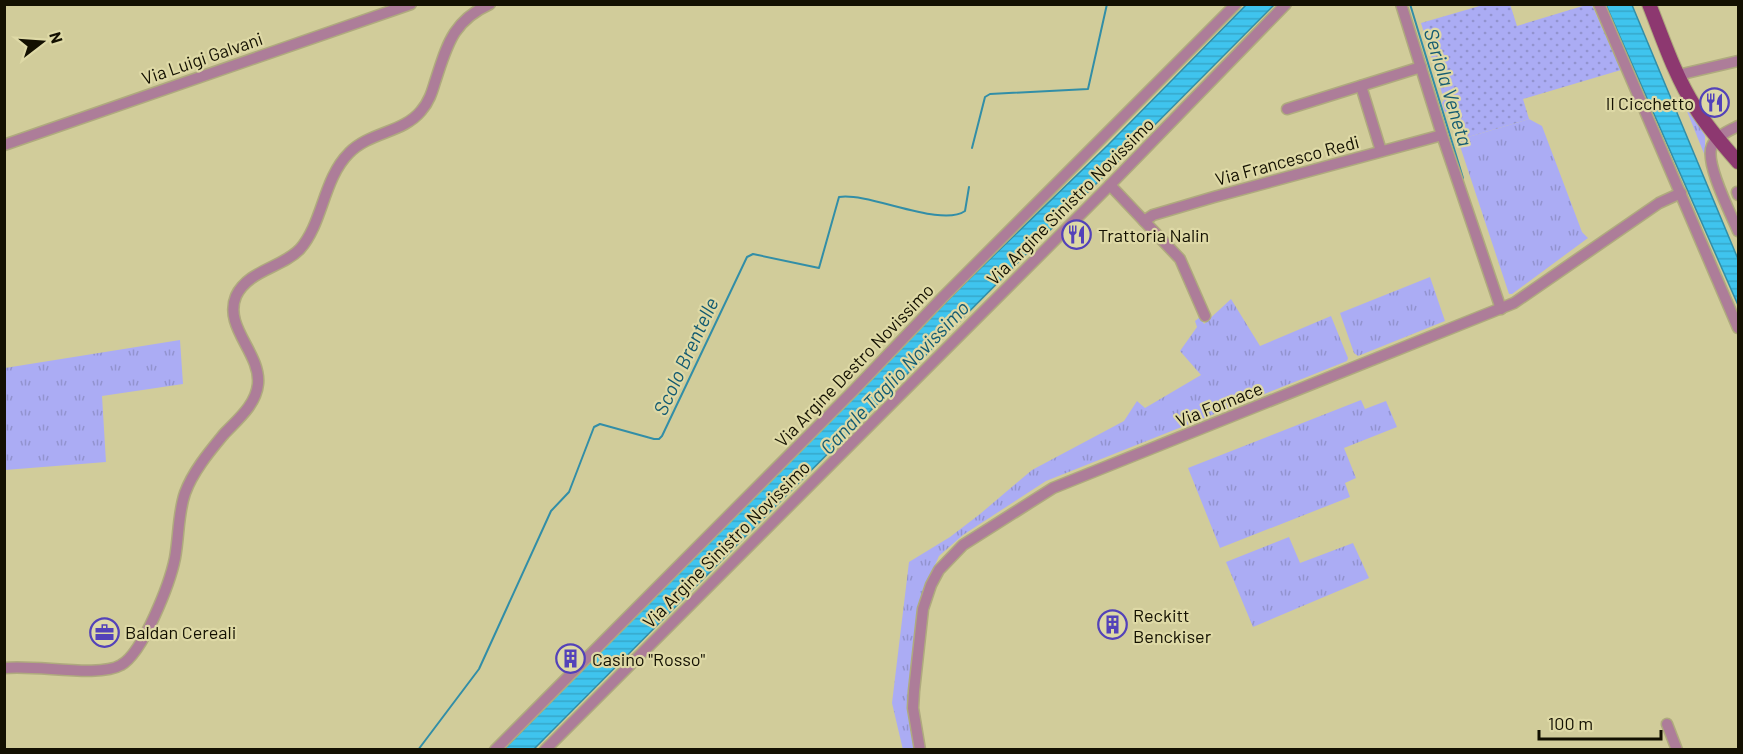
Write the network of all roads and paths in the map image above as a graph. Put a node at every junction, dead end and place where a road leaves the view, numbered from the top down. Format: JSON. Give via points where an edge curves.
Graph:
{"nodes":[{"id":1,"x":411,"y":4,"type":"edge"},
{"id":2,"x":490,"y":4,"type":"edge"},
{"id":3,"x":1236,"y":4,"type":"edge"},
{"id":4,"x":1286,"y":4,"type":"edge"},
{"id":5,"x":1401,"y":4,"type":"edge"},
{"id":6,"x":1599,"y":4,"type":"edge"},
{"id":7,"x":1648,"y":4,"type":"edge"},
{"id":8,"x":1738,"y":61,"type":"edge"},
{"id":9,"x":1421,"y":67,"type":"junction"},
{"id":10,"x":1678,"y":75,"type":"junction"},
{"id":11,"x":1361,"y":86,"type":"junction"},
{"id":12,"x":1287,"y":109,"type":"dead end"},
{"id":13,"x":1738,"y":126,"type":"edge"},
{"id":14,"x":1442,"y":135,"type":"junction"},
{"id":15,"x":1717,"y":138,"type":"junction"},
{"id":16,"x":4,"y":145,"type":"edge"},
{"id":17,"x":1381,"y":151,"type":"junction"},
{"id":18,"x":1738,"y":162,"type":"edge"},
{"id":19,"x":1110,"y":186,"type":"junction"},
{"id":20,"x":1681,"y":193,"type":"junction"},
{"id":21,"x":1734,"y":211,"type":"edge"},
{"id":22,"x":1144,"y":221,"type":"junction"},
{"id":23,"x":1738,"y":231,"type":"edge"},
{"id":24,"x":1501,"y":309,"type":"junction"},
{"id":25,"x":1205,"y":316,"type":"dead end"},
{"id":26,"x":1738,"y":328,"type":"edge"},
{"id":27,"x":4,"y":668,"type":"edge"},
{"id":28,"x":1667,"y":724,"type":"dead end"},
{"id":29,"x":495,"y":750,"type":"edge"},
{"id":30,"x":545,"y":750,"type":"edge"},
{"id":31,"x":920,"y":750,"type":"edge"},
{"id":32,"x":1677,"y":750,"type":"edge"}],
"edges":[{"from":1,"to":16,"type":"street","name":"Via Luigi Galvani"},
{"from":2,"to":27,"type":"street","via":[[469,16],[452,36],[424,108],[406,124],[377,135],[349,153],[333,176],[300,249],[248,281],[237,295],[234,317],[256,365],[257,391],[190,482],[173,566],[135,653],[122,665],[105,671]]},
{"from":3,"to":29,"type":"street","name":"Via Argine Destro Novissimo"},
{"from":4,"to":19,"type":"street","name":"Via Argine Sinistro Novissimo"},
{"from":5,"to":9,"type":"street"},
{"from":6,"to":20,"type":"street"},
{"from":7,"to":10,"type":"main road"},
{"from":8,"to":10,"type":"street"},
{"from":9,"to":11,"type":"street"},
{"from":9,"to":14,"type":"street"},
{"from":10,"to":15,"type":"main road"},
{"from":11,"to":12,"type":"street"},
{"from":11,"to":17,"type":"street"},
{"from":13,"to":15,"type":"street"},
{"from":14,"to":17,"type":"street","name":"Via Francesco Redi"},
{"from":14,"to":24,"type":"street"},
{"from":15,"to":18,"type":"main road"},
{"from":15,"to":21,"type":"street","via":[[1710,151],[1711,161]]},
{"from":17,"to":22,"type":"street","name":"Via Francesco Redi","via":[[1153,215]]},
{"from":19,"to":22,"type":"street"},
{"from":19,"to":30,"type":"street","name":"Via Argine Sinistro Novissimo"},
{"from":20,"to":24,"type":"street","name":"Via Fornace","via":[[1659,203]]},
{"from":20,"to":26,"type":"street"},
{"from":21,"to":23,"type":"street"},
{"from":22,"to":25,"type":"street","via":[[1180,259]]},
{"from":24,"to":31,"type":"street","name":"Via Fornace","via":[[1053,488],[963,545],[935,577],[923,609],[914,691]]},
{"from":28,"to":32,"type":"street"}]}
